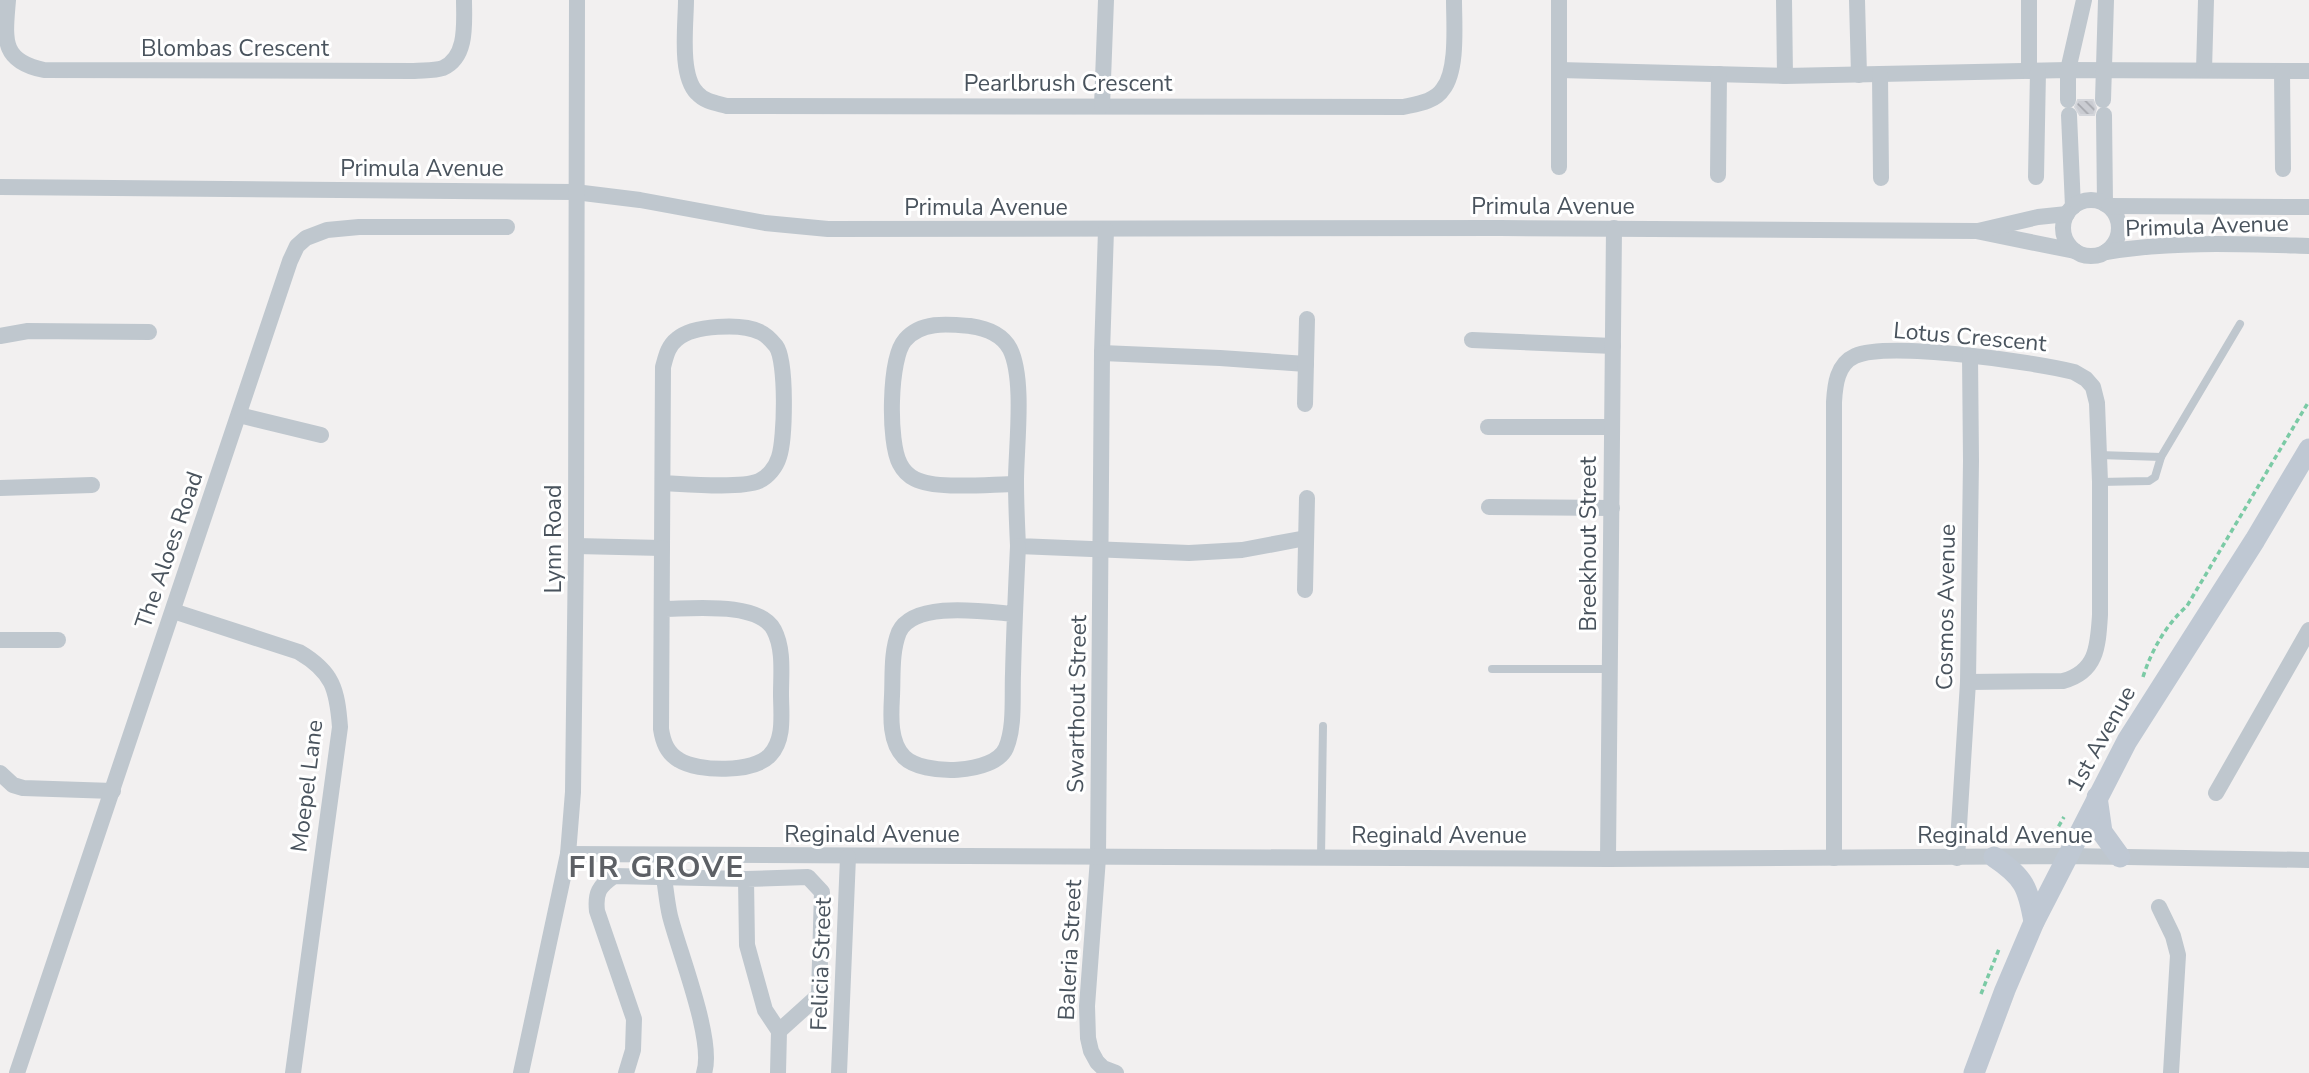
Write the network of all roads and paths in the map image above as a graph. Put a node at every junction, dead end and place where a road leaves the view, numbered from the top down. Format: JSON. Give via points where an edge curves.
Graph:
{"nodes":[{"id":1,"x":8,"y":0,"type":"edge"},
{"id":2,"x":464,"y":0,"type":"edge"},
{"id":3,"x":577,"y":0,"type":"edge"},
{"id":4,"x":686,"y":0,"type":"edge"},
{"id":5,"x":1105,"y":0,"type":"edge"},
{"id":6,"x":1454,"y":0,"type":"edge"},
{"id":7,"x":1559,"y":0,"type":"edge"},
{"id":8,"x":1784,"y":0,"type":"edge"},
{"id":9,"x":1857,"y":0,"type":"edge"},
{"id":10,"x":2029,"y":0,"type":"edge"},
{"id":11,"x":2084,"y":0,"type":"edge"},
{"id":12,"x":2106,"y":0,"type":"edge"},
{"id":13,"x":2206,"y":0,"type":"edge"},
{"id":14,"x":1559,"y":70,"type":"junction"},
{"id":15,"x":2068,"y":70,"type":"junction"},
{"id":16,"x":2104,"y":70,"type":"junction"},
{"id":17,"x":2204,"y":70,"type":"junction"},
{"id":18,"x":2034,"y":71,"type":"junction"},
{"id":19,"x":2282,"y":71,"type":"junction"},
{"id":20,"x":2309,"y":71,"type":"edge"},
{"id":21,"x":1719,"y":74,"type":"junction"},
{"id":22,"x":1880,"y":74,"type":"junction"},
{"id":23,"x":1858,"y":75,"type":"junction"},
{"id":24,"x":1784,"y":76,"type":"junction"},
{"id":25,"x":1102,"y":106,"type":"junction"},
{"id":26,"x":1559,"y":167,"type":"dead end"},
{"id":27,"x":2283,"y":169,"type":"dead end"},
{"id":28,"x":1718,"y":175,"type":"dead end"},
{"id":29,"x":2036,"y":177,"type":"dead end"},
{"id":30,"x":1881,"y":178,"type":"dead end"},
{"id":31,"x":0,"y":187,"type":"edge"},
{"id":32,"x":575,"y":192,"type":"junction"},
{"id":33,"x":2107,"y":205,"type":"junction"},
{"id":34,"x":2309,"y":207,"type":"edge"},
{"id":35,"x":2070,"y":210,"type":"junction"},
{"id":36,"x":507,"y":227,"type":"dead end"},
{"id":37,"x":1614,"y":228,"type":"junction"},
{"id":38,"x":1106,"y":230,"type":"junction"},
{"id":39,"x":1976,"y":231,"type":"junction"},
{"id":40,"x":2309,"y":246,"type":"edge"},
{"id":41,"x":2075,"y":251,"type":"junction"},
{"id":42,"x":2106,"y":252,"type":"junction"},
{"id":43,"x":1307,"y":319,"type":"dead end"},
{"id":44,"x":2240,"y":324,"type":"dead end"},
{"id":45,"x":149,"y":332,"type":"dead end"},
{"id":46,"x":0,"y":336,"type":"edge"},
{"id":47,"x":1472,"y":340,"type":"dead end"},
{"id":48,"x":1613,"y":346,"type":"junction"},
{"id":49,"x":1102,"y":353,"type":"junction"},
{"id":50,"x":1970,"y":356,"type":"junction"},
{"id":51,"x":1306,"y":364,"type":"junction"},
{"id":52,"x":1305,"y":404,"type":"dead end"},
{"id":53,"x":239,"y":415,"type":"junction"},
{"id":54,"x":1488,"y":427,"type":"dead end"},
{"id":55,"x":1612,"y":427,"type":"junction"},
{"id":56,"x":321,"y":435,"type":"dead end"},
{"id":57,"x":2309,"y":449,"type":"edge"},
{"id":58,"x":2099,"y":454,"type":"junction"},
{"id":59,"x":2161,"y":457,"type":"junction"},
{"id":60,"x":2100,"y":481,"type":"junction"},
{"id":61,"x":663,"y":483,"type":"junction"},
{"id":62,"x":1016,"y":484,"type":"junction"},
{"id":63,"x":92,"y":485,"type":"dead end"},
{"id":64,"x":0,"y":488,"type":"edge"},
{"id":65,"x":1307,"y":498,"type":"dead end"},
{"id":66,"x":1489,"y":507,"type":"dead end"},
{"id":67,"x":1612,"y":508,"type":"junction"},
{"id":68,"x":1306,"y":538,"type":"junction"},
{"id":69,"x":576,"y":546,"type":"junction"},
{"id":70,"x":1018,"y":546,"type":"junction"},
{"id":71,"x":662,"y":548,"type":"junction"},
{"id":72,"x":1101,"y":550,"type":"junction"},
{"id":73,"x":1305,"y":590,"type":"dead end"},
{"id":74,"x":663,"y":609,"type":"junction"},
{"id":75,"x":173,"y":611,"type":"junction"},
{"id":76,"x":1015,"y":614,"type":"junction"},
{"id":77,"x":2309,"y":630,"type":"edge"},
{"id":78,"x":58,"y":639,"type":"dead end"},
{"id":79,"x":0,"y":640,"type":"edge"},
{"id":80,"x":1492,"y":669,"type":"dead end"},
{"id":81,"x":1610,"y":670,"type":"junction"},
{"id":82,"x":1968,"y":682,"type":"junction"},
{"id":83,"x":1323,"y":726,"type":"dead end"},
{"id":84,"x":2,"y":781,"type":"edge"},
{"id":85,"x":113,"y":791,"type":"junction"},
{"id":86,"x":2216,"y":793,"type":"dead end"},
{"id":87,"x":2097,"y":797,"type":"junction"},
{"id":88,"x":568,"y":854,"type":"junction"},
{"id":89,"x":2068,"y":856,"type":"junction"},
{"id":90,"x":848,"y":857,"type":"junction"},
{"id":91,"x":1321,"y":857,"type":"junction"},
{"id":92,"x":1994,"y":857,"type":"junction"},
{"id":93,"x":2120,"y":857,"type":"junction"},
{"id":94,"x":1098,"y":858,"type":"junction"},
{"id":95,"x":1834,"y":858,"type":"junction"},
{"id":96,"x":1957,"y":858,"type":"junction"},
{"id":97,"x":1608,"y":859,"type":"junction"},
{"id":98,"x":2309,"y":860,"type":"edge"},
{"id":99,"x":664,"y":878,"type":"junction"},
{"id":100,"x":746,"y":878,"type":"junction"},
{"id":101,"x":2159,"y":907,"type":"dead end"},
{"id":102,"x":2034,"y":922,"type":"junction"},
{"id":103,"x":779,"y":1031,"type":"junction"},
{"id":104,"x":17,"y":1073,"type":"edge"},
{"id":105,"x":293,"y":1073,"type":"edge"},
{"id":106,"x":521,"y":1073,"type":"edge"},
{"id":107,"x":626,"y":1073,"type":"edge"},
{"id":108,"x":704,"y":1073,"type":"edge"},
{"id":109,"x":778,"y":1073,"type":"edge"},
{"id":110,"x":839,"y":1073,"type":"edge"},
{"id":111,"x":1116,"y":1073,"type":"edge"},
{"id":112,"x":1974,"y":1073,"type":"edge"},
{"id":113,"x":2171,"y":1073,"type":"edge"}],
"edges":[{"from":1,"to":2,"type":"street","name":"Blombas Crescent","via":[[5,38],[11,56],[44,70],[414,71],[445,67],[456,57],[463,43]]},
{"from":3,"to":32,"type":"street","name":"Lynn Road"},
{"from":4,"to":25,"type":"street","name":"Pearlbrush Crescent","via":[[687,75],[696,93],[713,103]]},
{"from":5,"to":25,"type":"street"},
{"from":6,"to":25,"type":"street","name":"Pearlbrush Crescent","via":[[1453,52],[1444,89],[1418,104]]},
{"from":7,"to":14,"type":"street"},
{"from":8,"to":24,"type":"street"},
{"from":9,"to":23,"type":"street"},
{"from":10,"to":18,"type":"street"},
{"from":11,"to":15,"type":"street"},
{"from":12,"to":16,"type":"street"},
{"from":13,"to":17,"type":"street"},
{"from":14,"to":21,"type":"street"},
{"from":14,"to":26,"type":"street"},
{"from":15,"to":16,"type":"street"},
{"from":15,"to":18,"type":"street"},
{"from":15,"to":35,"type":"street"},
{"from":16,"to":17,"type":"street"},
{"from":16,"to":33,"type":"street"},
{"from":17,"to":19,"type":"street"},
{"from":18,"to":22,"type":"street"},
{"from":18,"to":29,"type":"street"},
{"from":19,"to":20,"type":"street"},
{"from":19,"to":27,"type":"street"},
{"from":21,"to":24,"type":"street"},
{"from":21,"to":28,"type":"street"},
{"from":22,"to":23,"type":"street"},
{"from":22,"to":30,"type":"street"},
{"from":23,"to":24,"type":"street"},
{"from":31,"to":32,"type":"street","name":"Primula Avenue"},
{"from":32,"to":38,"type":"street","name":"Primula Avenue","via":[[828,229]]},
{"from":32,"to":69,"type":"street","name":"Lynn Road"},
{"from":33,"to":34,"type":"street","name":"Primula Avenue"},
{"from":33,"to":35,"type":"street","via":[[2089,200]]},
{"from":33,"to":42,"type":"street","via":[[2115,213],[2119,230]]},
{"from":35,"to":39,"type":"street","name":"Primula Avenue"},
{"from":35,"to":41,"type":"street","via":[[2064,222],[2065,238]]},
{"from":36,"to":53,"type":"street","name":"The Aloes Road","via":[[359,227],[327,230],[306,238],[290,261]]},
{"from":37,"to":38,"type":"street","name":"Primula Avenue"},
{"from":37,"to":39,"type":"street","name":"Primula Avenue"},
{"from":37,"to":48,"type":"street","name":"Breekhout Street"},
{"from":38,"to":49,"type":"street","name":"Swarthout Street"},
{"from":39,"to":41,"type":"street","name":"Primula Avenue"},
{"from":40,"to":42,"type":"street","name":"Primula Avenue","via":[[2181,244]]},
{"from":41,"to":42,"type":"street","via":[[2091,256]]},
{"from":43,"to":51,"type":"street"},
{"from":44,"to":59,"type":"lane"},
{"from":45,"to":46,"type":"street","via":[[28,331]]},
{"from":47,"to":48,"type":"street"},
{"from":48,"to":55,"type":"street","name":"Breekhout Street"},
{"from":49,"to":51,"type":"street"},
{"from":49,"to":72,"type":"street","name":"Swarthout Street"},
{"from":50,"to":58,"type":"street","name":"Lotus Crescent","via":[[2056,367],[2086,379],[2097,403]]},
{"from":50,"to":82,"type":"street","name":"Cosmos Avenue"},
{"from":50,"to":95,"type":"street","name":"Lotus Crescent","via":[[1866,353],[1854,356],[1839,372]]},
{"from":51,"to":52,"type":"street"},
{"from":53,"to":56,"type":"street"},
{"from":53,"to":75,"type":"street","name":"The Aloes Road"},
{"from":54,"to":55,"type":"street"},
{"from":55,"to":67,"type":"street","name":"Breekhout Street"},
{"from":57,"to":87,"type":"street","name":"1st Avenue","via":[[2127,741]]},
{"from":58,"to":59,"type":"lane"},
{"from":58,"to":60,"type":"street","name":"Lotus Crescent"},
{"from":59,"to":60,"type":"lane","via":[[2155,477],[2149,481]]},
{"from":60,"to":82,"type":"street","name":"Lotus Crescent","via":[[2101,615],[2091,663],[2076,678],[2063,681]]},
{"from":61,"to":61,"type":"street","via":[[663,367],[667,352],[679,337],[703,330],[725,327],[761,332],[782,359],[783,426],[774,469],[750,484]]},
{"from":61,"to":71,"type":"street"},
{"from":62,"to":62,"type":"street","via":[[1018,384],[1010,349],[1003,339],[977,327],[937,325],[914,332],[904,340],[895,362],[893,442],[900,465],[926,483]]},
{"from":62,"to":70,"type":"street"},
{"from":63,"to":64,"type":"street"},
{"from":65,"to":68,"type":"street"},
{"from":66,"to":67,"type":"street"},
{"from":67,"to":81,"type":"street","name":"Breekhout Street"},
{"from":68,"to":72,"type":"street","via":[[1216,552]]},
{"from":68,"to":73,"type":"street"},
{"from":69,"to":71,"type":"street"},
{"from":69,"to":88,"type":"street","name":"Lynn Road"},
{"from":70,"to":72,"type":"street"},
{"from":70,"to":76,"type":"street"},
{"from":71,"to":74,"type":"street"},
{"from":72,"to":94,"type":"street","name":"Swarthout Street"},
{"from":74,"to":74,"type":"street","via":[[741,611],[764,620],[775,631],[781,655],[781,730],[764,761],[744,768],[697,767],[669,752],[661,729]]},
{"from":75,"to":85,"type":"street","name":"The Aloes Road"},
{"from":75,"to":105,"type":"street","name":"Moepel Lane","via":[[299,652],[326,672],[334,688],[340,727]]},
{"from":76,"to":76,"type":"street","via":[[1012,708],[1005,749],[992,762],[966,768],[927,768],[906,759],[893,736],[894,648],[901,629],[908,621],[932,612]]},
{"from":77,"to":86,"type":"street"},
{"from":78,"to":79,"type":"street"},
{"from":80,"to":81,"type":"lane"},
{"from":81,"to":97,"type":"street","name":"Breekhout Street"},
{"from":82,"to":96,"type":"street","name":"Cosmos Avenue"},
{"from":83,"to":91,"type":"lane"},
{"from":84,"to":85,"type":"street","via":[[23,788]]},
{"from":85,"to":104,"type":"street","name":"The Aloes Road"},
{"from":87,"to":89,"type":"street","name":"1st Avenue"},
{"from":87,"to":93,"type":"street","via":[[2102,832]]},
{"from":88,"to":90,"type":"street","name":"Reginald Avenue"},
{"from":88,"to":106,"type":"street","name":"Lynn Road"},
{"from":89,"to":92,"type":"street","name":"Reginald Avenue"},
{"from":89,"to":93,"type":"street","name":"Reginald Avenue"},
{"from":89,"to":102,"type":"street","name":"1st Avenue"},
{"from":90,"to":94,"type":"street","name":"Reginald Avenue"},
{"from":90,"to":110,"type":"street","name":"Felicia Street"},
{"from":91,"to":94,"type":"street","name":"Reginald Avenue"},
{"from":91,"to":97,"type":"street","name":"Reginald Avenue"},
{"from":92,"to":96,"type":"street","name":"Reginald Avenue"},
{"from":92,"to":102,"type":"street","via":[[2026,886]]},
{"from":93,"to":98,"type":"street","name":"Reginald Avenue"},
{"from":94,"to":111,"type":"street","name":"Baleria Street","via":[[1088,1038],[1097,1062]]},
{"from":95,"to":96,"type":"street","name":"Reginald Avenue"},
{"from":95,"to":97,"type":"street","name":"Reginald Avenue"},
{"from":99,"to":100,"type":"street"},
{"from":99,"to":107,"type":"street","via":[[614,876],[596,898],[634,1019],[634,1049]]},
{"from":99,"to":108,"type":"street","via":[[669,913],[704,1030]]},
{"from":100,"to":103,"type":"street","via":[[747,946],[765,1010]]},
{"from":100,"to":103,"type":"street","via":[[808,877],[822,892],[819,995]]},
{"from":101,"to":113,"type":"street","via":[[2178,955]]},
{"from":102,"to":112,"type":"street","name":"1st Avenue"},
{"from":103,"to":109,"type":"street"}]}
